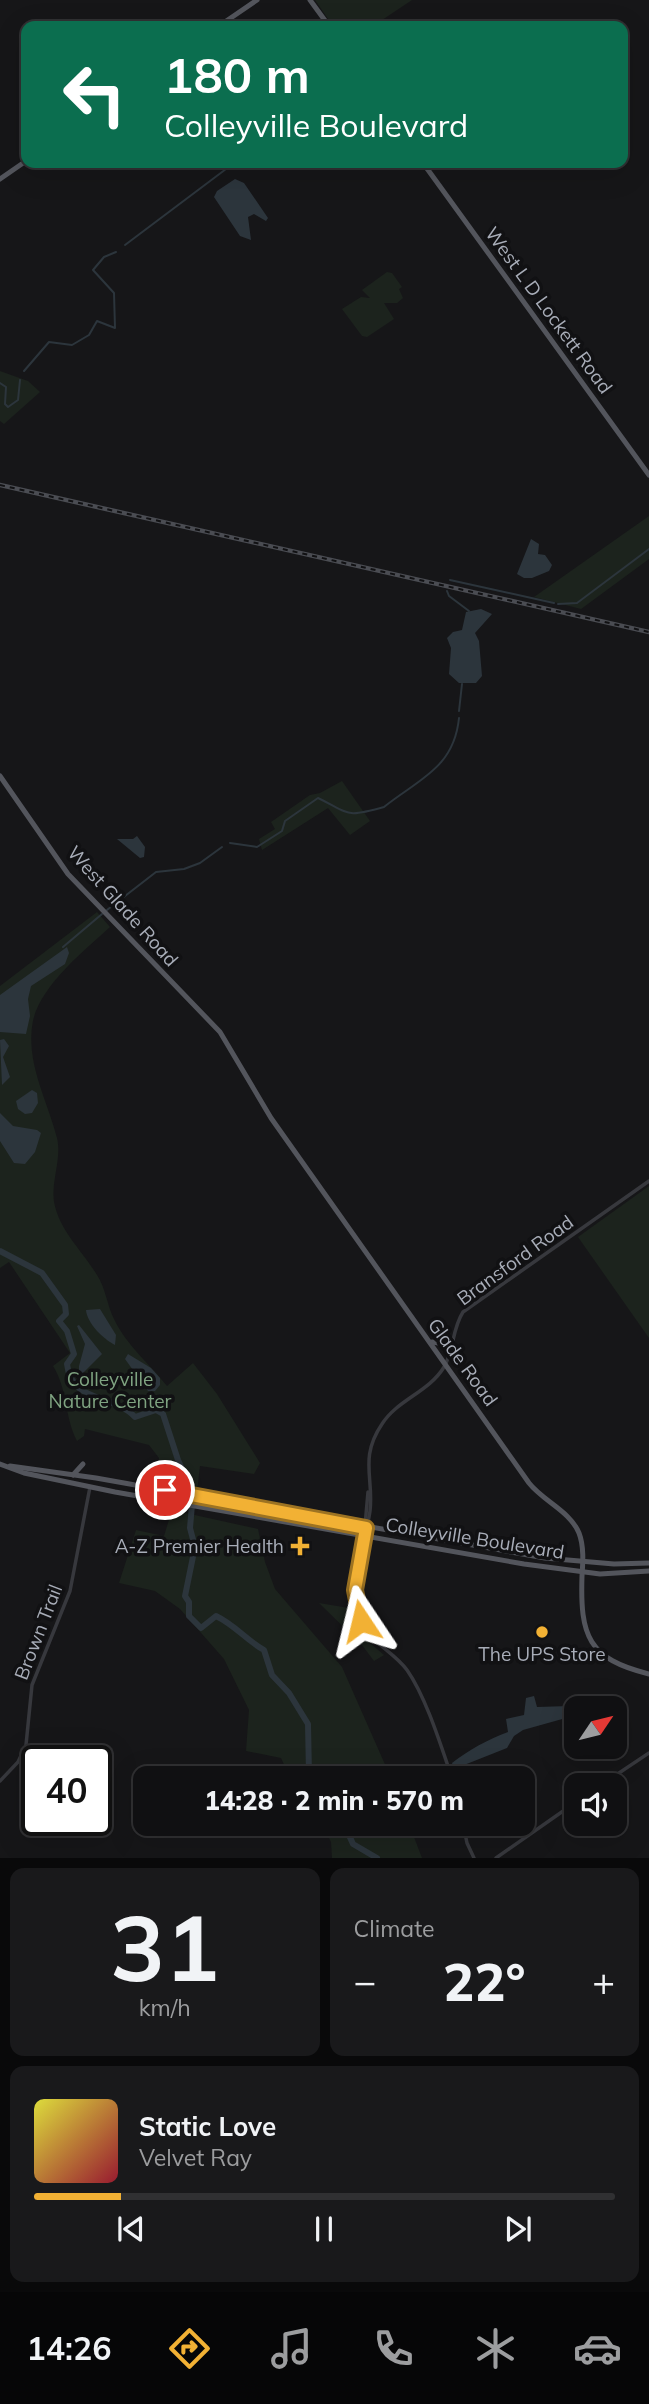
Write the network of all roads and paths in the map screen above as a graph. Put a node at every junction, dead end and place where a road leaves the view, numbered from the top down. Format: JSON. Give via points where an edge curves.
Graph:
{"nodes":[{"id":1,"x":257,"y":0,"type":"edge"},
{"id":2,"x":310,"y":0,"type":"edge"},
{"id":3,"x":226,"y":21,"type":"edge"},
{"id":4,"x":325,"y":21,"type":"edge"},
{"id":5,"x":21,"y":164,"type":"edge"},
{"id":6,"x":427,"y":168,"type":"edge"},
{"id":7,"x":0,"y":179,"type":"edge"},
{"id":8,"x":649,"y":475,"type":"edge"},
{"id":9,"x":0,"y":776,"type":"edge"},
{"id":10,"x":232,"y":1049,"type":"joint"},
{"id":11,"x":649,"y":1181,"type":"edge"},
{"id":12,"x":427,"y":1338,"type":"junction"},
{"id":13,"x":452,"y":1340,"type":"junction"},
{"id":14,"x":446,"y":1364,"type":"junction"},
{"id":15,"x":0,"y":1464,"type":"edge"},
{"id":16,"x":83,"y":1464,"type":"dead end"},
{"id":17,"x":9,"y":1466,"type":"junction"},
{"id":18,"x":51,"y":1471,"type":"junction"},
{"id":19,"x":74,"y":1475,"type":"junction"},
{"id":20,"x":89,"y":1477,"type":"junction"},
{"id":21,"x":50,"y":1479,"type":"junction"},
{"id":22,"x":90,"y":1486,"type":"junction"},
{"id":23,"x":171,"y":1496,"type":"junction"},
{"id":24,"x":218,"y":1504,"type":"junction"},
{"id":25,"x":366,"y":1528,"type":"junction"},
{"id":26,"x":365,"y":1535,"type":"junction"},
{"id":27,"x":490,"y":1549,"type":"junction"},
{"id":28,"x":488,"y":1557,"type":"junction"},
{"id":29,"x":583,"y":1562,"type":"junction"},
{"id":30,"x":649,"y":1563,"type":"edge"},
{"id":31,"x":649,"y":1571,"type":"edge"},
{"id":32,"x":583,"y":1572,"type":"junction"},
{"id":33,"x":649,"y":1674,"type":"edge"},
{"id":34,"x":649,"y":1753,"type":"edge"},
{"id":35,"x":447,"y":1766,"type":"edge"},
{"id":36,"x":619,"y":1773,"type":"edge"},
{"id":37,"x":0,"y":1781,"type":"edge"},
{"id":38,"x":564,"y":1810,"type":"edge"},
{"id":39,"x":466,"y":1836,"type":"edge"},
{"id":40,"x":474,"y":1858,"type":"edge"},
{"id":41,"x":496,"y":1858,"type":"edge"}],
"edges":[{"from":1,"to":3,"type":"main road"},
{"from":2,"to":4,"type":"main road"},
{"from":5,"to":7,"type":"main road"},
{"from":6,"to":8,"type":"main road","name":"West L D Lockett Road"},
{"from":9,"to":10,"type":"main road","name":"West Glade Road","via":[[68,874],[220,1031]]},
{"from":10,"to":12,"type":"main road","name":"Glade Road","via":[[267,1112]]},
{"from":11,"to":13,"type":"street","name":"Bransford Road","via":[[463,1312]]},
{"from":12,"to":13,"type":"main road","via":[[440,1345]]},
{"from":12,"to":14,"type":"main road","name":"Glade Road"},
{"from":13,"to":14,"type":"street","name":"Bransford Road"},
{"from":14,"to":25,"type":"street","name":"Bransford Road","via":[[432,1382],[387,1417],[372,1445]]},
{"from":14,"to":29,"type":"main road","name":"Glade Road","via":[[538,1494],[576,1527]]},
{"from":15,"to":17,"type":"main road","name":"Colleyville Boulevard"},
{"from":16,"to":19,"type":"main road"},
{"from":17,"to":18,"type":"main road","name":"Colleyville Boulevard"},
{"from":17,"to":21,"type":"main road","name":"Colleyville Boulevard"},
{"from":18,"to":19,"type":"main road","name":"Colleyville Boulevard"},
{"from":18,"to":21,"type":"main road"},
{"from":19,"to":20,"type":"main road","name":"Colleyville Boulevard"},
{"from":20,"to":22,"type":"main road"},
{"from":20,"to":23,"type":"main road","name":"Colleyville Boulevard"},
{"from":21,"to":22,"type":"main road","name":"Colleyville Boulevard"},
{"from":22,"to":23,"type":"main road","name":"Colleyville Boulevard","via":[[161,1500]]},
{"from":22,"to":37,"type":"street","name":"Brown Trail","via":[[70,1591],[32,1685],[26,1745]]},
{"from":23,"to":24,"type":"main road","name":"Colleyville Boulevard"},
{"from":24,"to":25,"type":"main road","name":"Colleyville Boulevard"},
{"from":24,"to":26,"type":"main road","name":"Colleyville Boulevard"},
{"from":25,"to":26,"type":"street"},
{"from":25,"to":27,"type":"main road","name":"Colleyville Boulevard"},
{"from":26,"to":28,"type":"main road","name":"Colleyville Boulevard"},
{"from":26,"to":35,"type":"street","via":[[356,1581],[358,1614],[369,1635],[412,1678]]},
{"from":27,"to":28,"type":"main road"},
{"from":27,"to":29,"type":"main road","name":"Colleyville Boulevard"},
{"from":28,"to":32,"type":"main road","name":"Colleyville Boulevard"},
{"from":29,"to":30,"type":"main road","name":"Colleyville Boulevard"},
{"from":29,"to":32,"type":"main road","name":"Glade Road"},
{"from":31,"to":32,"type":"main road","name":"Colleyville Boulevard"},
{"from":32,"to":33,"type":"main road","name":"Glade Road","via":[[583,1623],[594,1647],[619,1667]]},
{"from":34,"to":36,"type":"street"},
{"from":38,"to":41,"type":"street"},
{"from":39,"to":40,"type":"street"}]}
